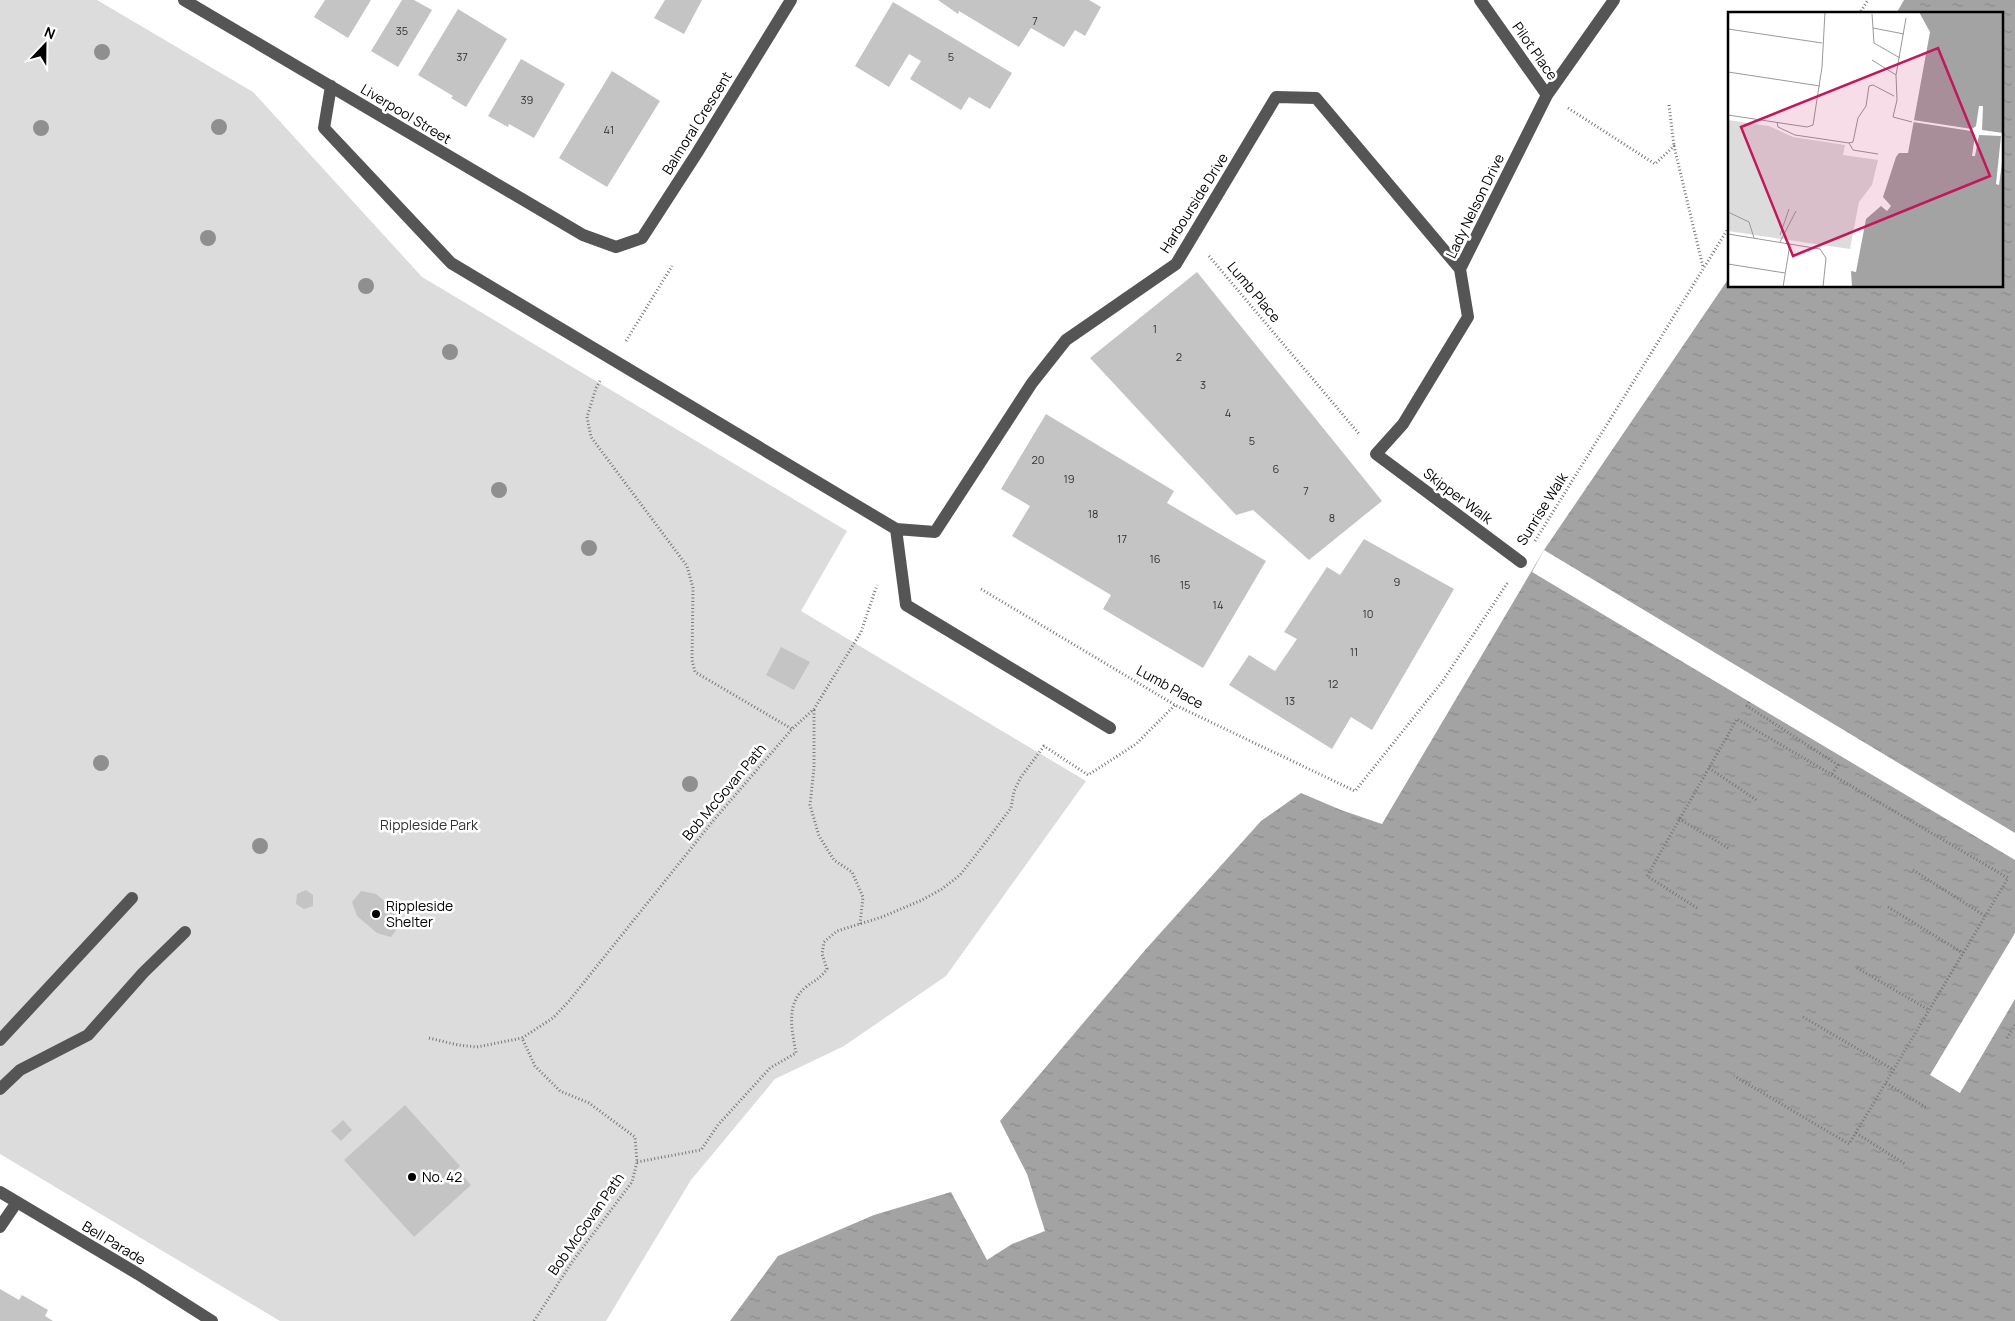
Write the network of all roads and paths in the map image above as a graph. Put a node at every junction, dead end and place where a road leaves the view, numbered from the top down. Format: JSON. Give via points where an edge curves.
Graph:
{"nodes":[{"id":1,"x":184,"y":0,"type":"edge"},
{"id":2,"x":791,"y":0,"type":"edge"},
{"id":3,"x":1480,"y":0,"type":"edge"},
{"id":4,"x":1614,"y":0,"type":"edge"},
{"id":5,"x":1868,"y":0,"type":"edge"},
{"id":6,"x":1861,"y":12,"type":"edge"},
{"id":7,"x":331,"y":86,"type":"junction"},
{"id":8,"x":1547,"y":95,"type":"junction"},
{"id":9,"x":1669,"y":104,"type":"dead end"},
{"id":10,"x":1674,"y":146,"type":"junction"},
{"id":11,"x":1728,"y":228,"type":"edge"},
{"id":12,"x":1192,"y":237,"type":"junction"},
{"id":13,"x":616,"y":247,"type":"joint"},
{"id":14,"x":672,"y":266,"type":"dead end"},
{"id":15,"x":1704,"y":268,"type":"junction"},
{"id":16,"x":1460,"y":269,"type":"junction"},
{"id":17,"x":624,"y":345,"type":"dead end"},
{"id":18,"x":604,"y":375,"type":"dead end"},
{"id":19,"x":1376,"y":454,"type":"junction"},
{"id":20,"x":896,"y":529,"type":"junction"},
{"id":21,"x":1521,"y":562,"type":"junction"},
{"id":22,"x":880,"y":576,"type":"dead end"},
{"id":23,"x":981,"y":589,"type":"dead end"},
{"id":24,"x":1749,"y":702,"type":"dead end"},
{"id":25,"x":1175,"y":705,"type":"junction"},
{"id":26,"x":814,"y":709,"type":"junction"},
{"id":27,"x":1110,"y":728,"type":"dead end"},
{"id":28,"x":792,"y":729,"type":"junction"},
{"id":29,"x":1709,"y":768,"type":"junction"},
{"id":30,"x":1832,"y":774,"type":"junction"},
{"id":31,"x":1355,"y":791,"type":"joint"},
{"id":32,"x":1758,"y":801,"type":"dead end"},
{"id":33,"x":1679,"y":819,"type":"junction"},
{"id":34,"x":1730,"y":849,"type":"dead end"},
{"id":35,"x":1913,"y":870,"type":"dead end"},
{"id":36,"x":132,"y":898,"type":"dead end"},
{"id":37,"x":1888,"y":907,"type":"dead end"},
{"id":38,"x":1698,"y":908,"type":"dead end"},
{"id":39,"x":1985,"y":916,"type":"junction"},
{"id":40,"x":860,"y":924,"type":"junction"},
{"id":41,"x":186,"y":932,"type":"dead end"},
{"id":42,"x":1964,"y":952,"type":"junction"},
{"id":43,"x":1857,"y":968,"type":"dead end"},
{"id":44,"x":1929,"y":1010,"type":"junction"},
{"id":45,"x":1803,"y":1017,"type":"dead end"},
{"id":46,"x":2015,"y":1025,"type":"edge"},
{"id":47,"x":429,"y":1038,"type":"dead end"},
{"id":48,"x":522,"y":1038,"type":"junction"},
{"id":49,"x":2007,"y":1038,"type":"dead end"},
{"id":50,"x":0,"y":1040,"type":"edge"},
{"id":51,"x":1894,"y":1070,"type":"junction"},
{"id":52,"x":1734,"y":1076,"type":"dead end"},
{"id":53,"x":1886,"y":1083,"type":"junction"},
{"id":54,"x":0,"y":1089,"type":"edge"},
{"id":55,"x":1927,"y":1108,"type":"dead end"},
{"id":56,"x":1856,"y":1133,"type":"junction"},
{"id":57,"x":637,"y":1162,"type":"junction"},
{"id":58,"x":1905,"y":1164,"type":"dead end"},
{"id":59,"x":0,"y":1192,"type":"edge"},
{"id":60,"x":17,"y":1202,"type":"junction"},
{"id":61,"x":0,"y":1227,"type":"edge"},
{"id":62,"x":212,"y":1321,"type":"edge"},
{"id":63,"x":534,"y":1321,"type":"edge"}],
"edges":[{"from":1,"to":7,"type":"street","name":"Liverpool Street"},
{"from":2,"to":13,"type":"street","name":"Balmoral Crescent","via":[[642,238]]},
{"from":3,"to":8,"type":"street","name":"Pilot Place"},
{"from":4,"to":8,"type":"street","name":"Lady Nelson Drive"},
{"from":5,"to":6,"type":"path"},
{"from":7,"to":13,"type":"street","name":"Liverpool Street","via":[[583,235]]},
{"from":7,"to":20,"type":"street","via":[[324,128],[451,263]]},
{"from":8,"to":10,"type":"path","via":[[1655,164]]},
{"from":8,"to":16,"type":"street","name":"Lady Nelson Drive"},
{"from":9,"to":10,"type":"path"},
{"from":10,"to":15,"type":"path"},
{"from":11,"to":15,"type":"path","name":"Sunrise Walk"},
{"from":12,"to":16,"type":"street","name":"Harbourside Drive","via":[[1276,97],[1316,98]]},
{"from":12,"to":19,"type":"path","name":"Lumb Place"},
{"from":12,"to":20,"type":"street","name":"Harbourside Drive","via":[[1176,264],[1066,340],[1032,383],[935,532]]},
{"from":14,"to":17,"type":"path"},
{"from":15,"to":21,"type":"path","name":"Sunrise Walk"},
{"from":16,"to":19,"type":"street","name":"Lady Nelson Drive","via":[[1468,317],[1403,424]]},
{"from":18,"to":28,"type":"path","via":[[596,388],[587,417],[591,437],[687,566],[693,588],[692,660],[696,672]]},
{"from":19,"to":21,"type":"street","name":"Skipper Walk"},
{"from":20,"to":27,"type":"street","via":[[906,605]]},
{"from":21,"to":31,"type":"path","name":"Sunrise Walk","via":[[1442,682]]},
{"from":22,"to":26,"type":"path","name":"Bob McGovan Path","via":[[861,632]]},
{"from":23,"to":25,"type":"path","name":"Lumb Place"},
{"from":24,"to":30,"type":"path","via":[[1747,706],[1838,765]]},
{"from":25,"to":31,"type":"path","name":"Lumb Place"},
{"from":25,"to":40,"type":"path","via":[[1136,744],[1088,775],[1044,746],[1021,777],[1011,808],[960,875],[922,900]]},
{"from":26,"to":28,"type":"path","name":"Bob McGovan Path"},
{"from":26,"to":40,"type":"path","via":[[810,805],[824,844],[834,860],[852,872],[863,897]]},
{"from":28,"to":48,"type":"path","name":"Bob McGovan Path","via":[[569,1001],[553,1018]]},
{"from":29,"to":30,"type":"path","via":[[1737,718]]},
{"from":29,"to":32,"type":"path"},
{"from":29,"to":33,"type":"path"},
{"from":30,"to":39,"type":"path","via":[[2008,878]]},
{"from":33,"to":34,"type":"path"},
{"from":33,"to":38,"type":"path","via":[[1647,876]]},
{"from":35,"to":39,"type":"path"},
{"from":36,"to":50,"type":"street"},
{"from":37,"to":42,"type":"path"},
{"from":39,"to":42,"type":"path"},
{"from":40,"to":57,"type":"path","via":[[838,931],[824,942],[822,954],[827,969],[794,1002],[790,1020],[796,1053],[770,1068],[718,1125],[701,1150]]},
{"from":41,"to":54,"type":"street","via":[[143,973],[88,1035],[20,1070]]},
{"from":42,"to":44,"type":"path"},
{"from":43,"to":44,"type":"path"},
{"from":44,"to":51,"type":"path"},
{"from":45,"to":51,"type":"path"},
{"from":46,"to":49,"type":"path"},
{"from":47,"to":48,"type":"path","name":"Bob McGovan Path","via":[[477,1047]]},
{"from":48,"to":57,"type":"path","name":"Bob McGovan Path","via":[[535,1066],[560,1091],[589,1104],[635,1137]]},
{"from":51,"to":53,"type":"path"},
{"from":52,"to":56,"type":"path","via":[[1850,1144]]},
{"from":53,"to":55,"type":"path"},
{"from":53,"to":56,"type":"path"},
{"from":56,"to":58,"type":"path"},
{"from":57,"to":63,"type":"path","name":"Bob McGovan Path","via":[[632,1182],[572,1262]]},
{"from":59,"to":60,"type":"street","name":"Bell Parade"},
{"from":60,"to":61,"type":"street"},
{"from":60,"to":62,"type":"street","name":"Bell Parade"}]}
